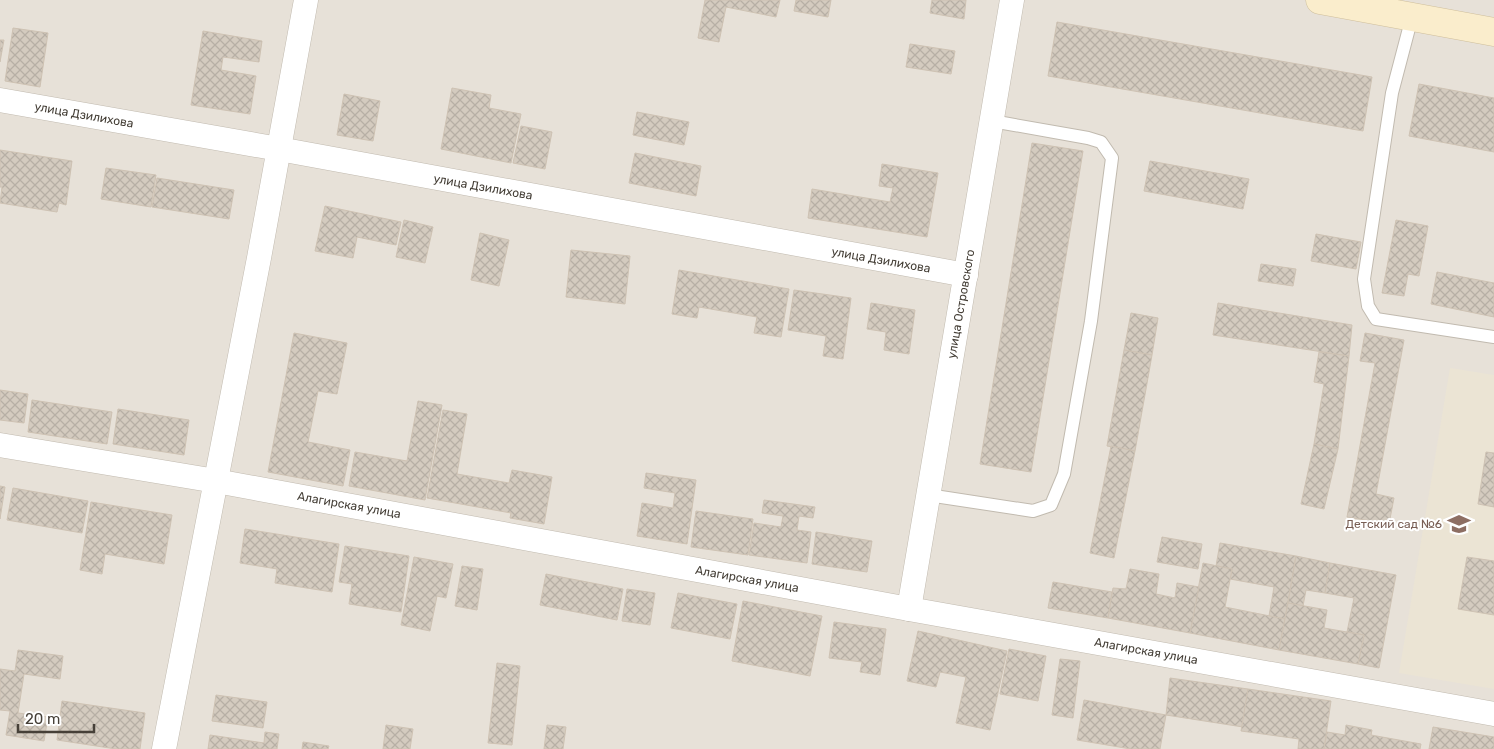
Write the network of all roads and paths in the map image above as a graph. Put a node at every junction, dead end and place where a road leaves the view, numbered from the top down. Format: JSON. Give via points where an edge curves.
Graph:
{"nodes":[{"id":1,"x":306,"y":0,"type":"edge"},
{"id":2,"x":1012,"y":0,"type":"edge"},
{"id":3,"x":1320,"y":0,"type":"edge"},
{"id":4,"x":1412,"y":17,"type":"junction"},
{"id":5,"x":1494,"y":32,"type":"edge"},
{"id":6,"x":0,"y":100,"type":"edge"},
{"id":7,"x":992,"y":121,"type":"junction"},
{"id":8,"x":279,"y":149,"type":"junction"},
{"id":9,"x":966,"y":275,"type":"junction"},
{"id":10,"x":1494,"y":337,"type":"edge"},
{"id":11,"x":0,"y":445,"type":"edge"},
{"id":12,"x":216,"y":481,"type":"junction"},
{"id":13,"x":928,"y":495,"type":"junction"},
{"id":14,"x":909,"y":609,"type":"junction"},
{"id":15,"x":1494,"y":714,"type":"edge"},
{"id":16,"x":164,"y":749,"type":"edge"}],
"edges":[{"from":1,"to":8,"type":"street"},
{"from":2,"to":7,"type":"street","name":"улица Островского"},
{"from":3,"to":4,"type":"main road"},
{"from":4,"to":5,"type":"main road"},
{"from":4,"to":10,"type":"lane","via":[[1392,92],[1364,280],[1368,306],[1376,319]]},
{"from":6,"to":8,"type":"street","name":"улица Дзилихова"},
{"from":7,"to":9,"type":"street","name":"улица Островского"},
{"from":7,"to":13,"type":"lane","via":[[1101,142],[1112,158],[1087,340],[1064,474],[1051,505],[1033,512]]},
{"from":8,"to":9,"type":"street","name":"улица Дзилихова"},
{"from":8,"to":12,"type":"street"},
{"from":9,"to":13,"type":"street","name":"улица Островского"},
{"from":11,"to":12,"type":"street","name":"Алагирская улица"},
{"from":12,"to":14,"type":"street","name":"Алагирская улица"},
{"from":12,"to":16,"type":"street"},
{"from":13,"to":14,"type":"street","name":"улица Островского"},
{"from":14,"to":15,"type":"street","name":"Алагирская улица"}]}
